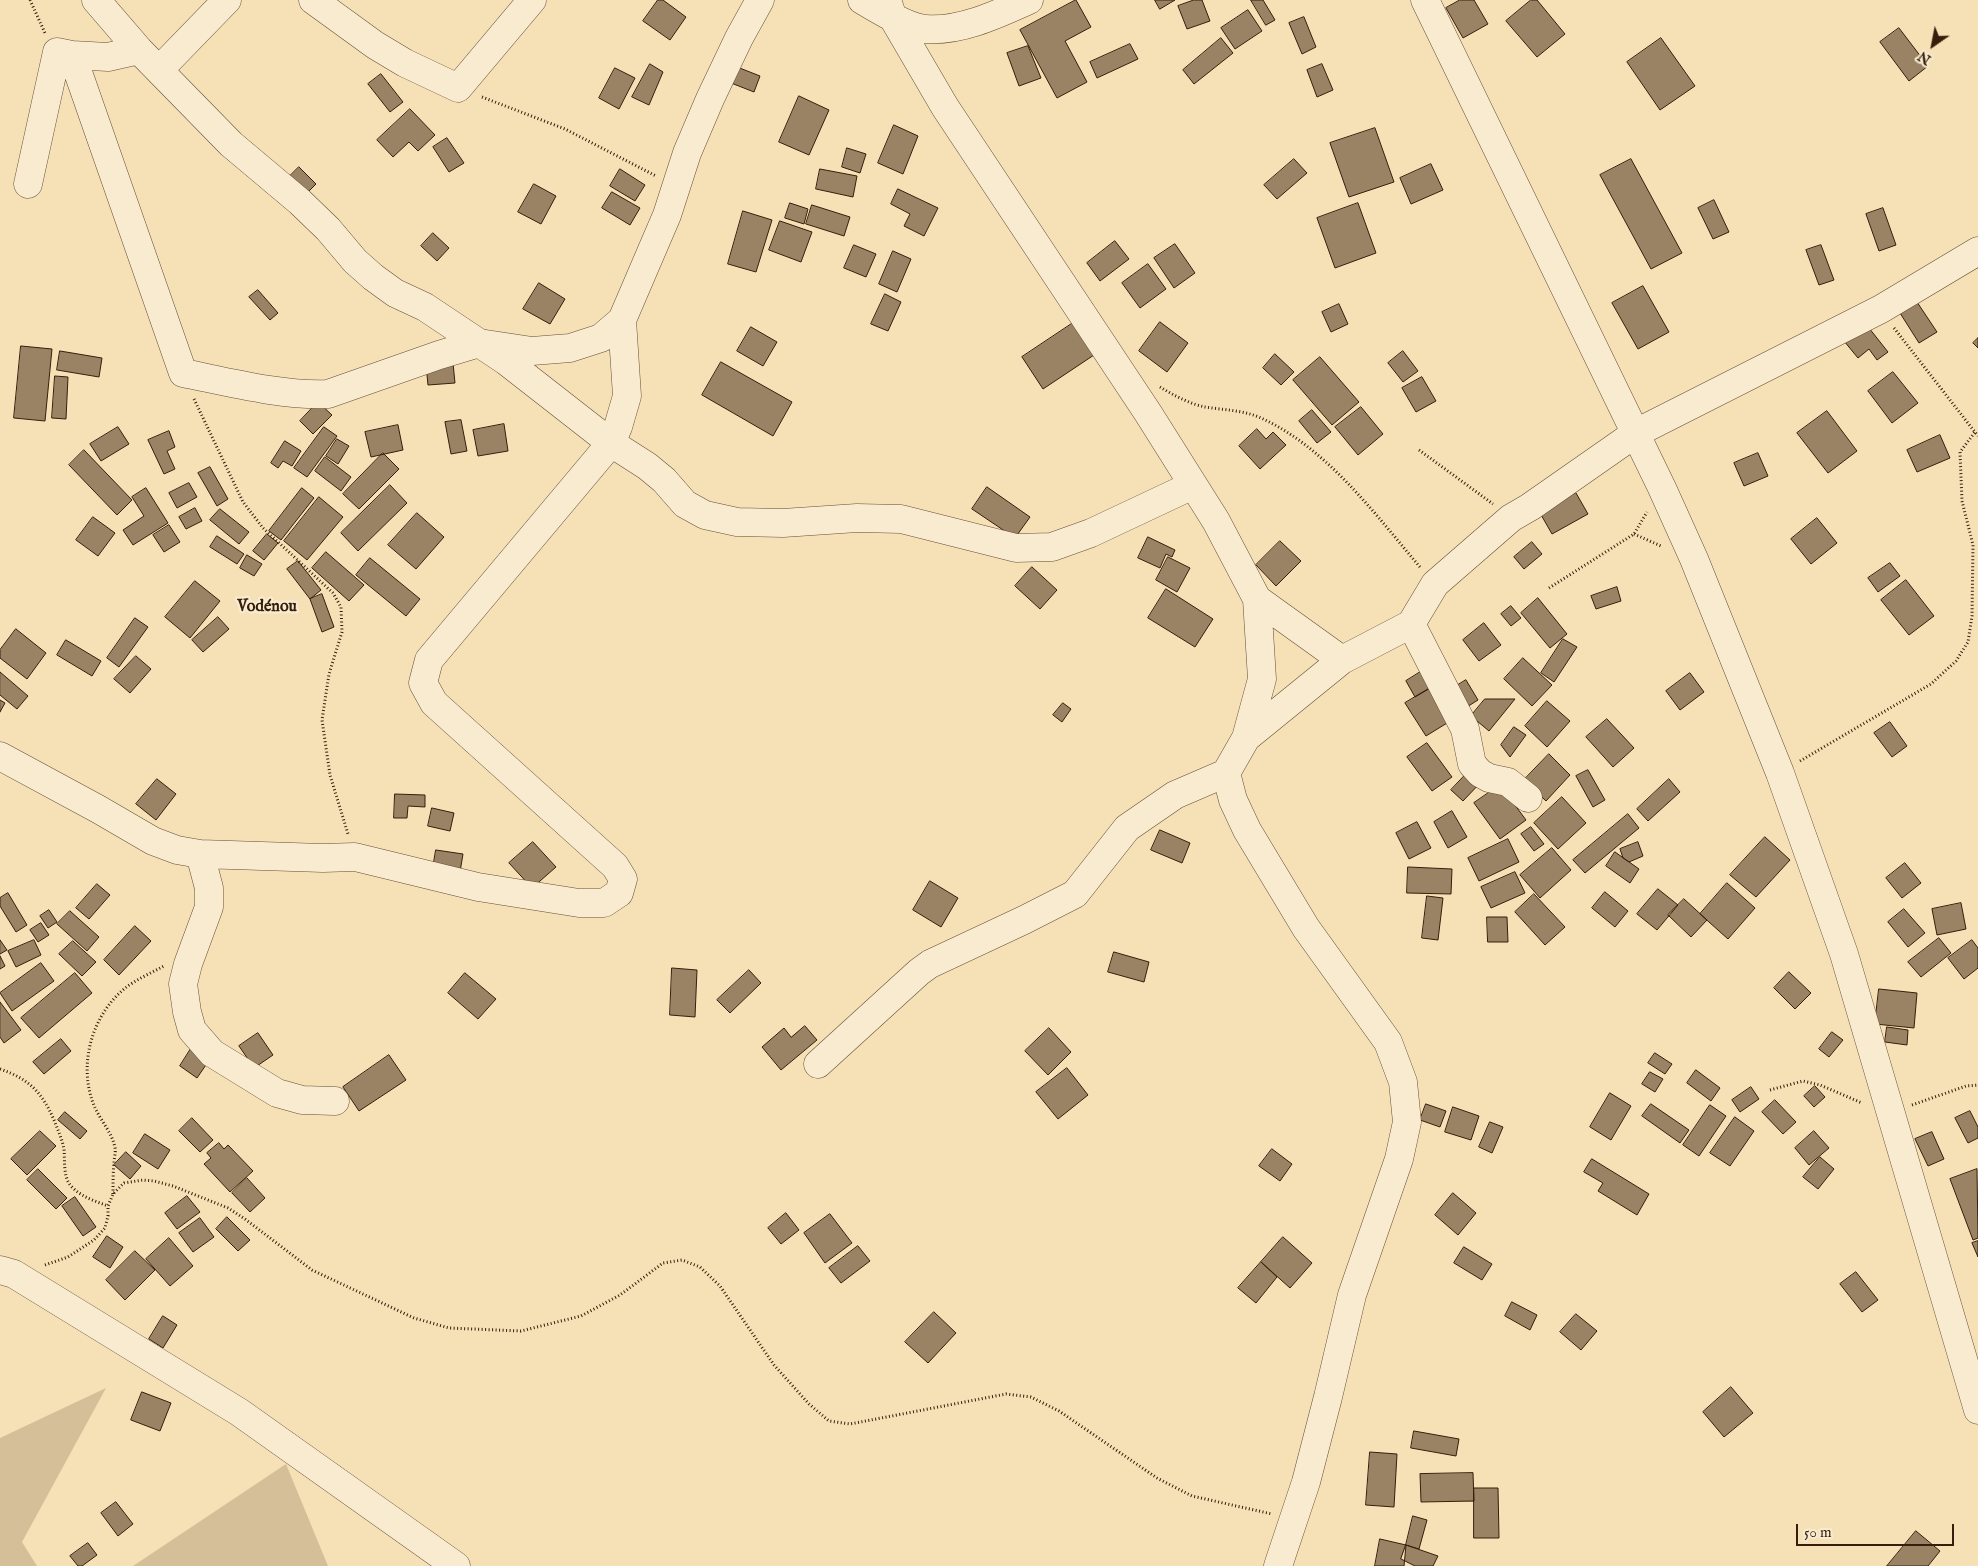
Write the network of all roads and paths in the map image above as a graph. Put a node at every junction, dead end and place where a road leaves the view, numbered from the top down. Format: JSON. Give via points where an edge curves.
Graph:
{"nodes":[{"id":1,"x":30,"y":0,"type":"edge"},
{"id":2,"x":96,"y":0,"type":"edge"},
{"id":3,"x":227,"y":0,"type":"edge"},
{"id":4,"x":313,"y":0,"type":"edge"},
{"id":5,"x":532,"y":0,"type":"edge"},
{"id":6,"x":760,"y":0,"type":"edge"},
{"id":7,"x":862,"y":0,"type":"edge"},
{"id":8,"x":1029,"y":0,"type":"edge"},
{"id":9,"x":1425,"y":0,"type":"edge"},
{"id":10,"x":890,"y":9,"type":"edge"},
{"id":11,"x":139,"y":50,"type":"junction"},
{"id":12,"x":64,"y":54,"type":"junction"},
{"id":13,"x":159,"y":70,"type":"junction"},
{"id":14,"x":458,"y":88,"type":"junction"},
{"id":15,"x":28,"y":184,"type":"dead end"},
{"id":16,"x":676,"y":186,"type":"junction"},
{"id":17,"x":1978,"y":251,"type":"edge"},
{"id":18,"x":1881,"y":310,"type":"junction"},
{"id":19,"x":622,"y":320,"type":"junction"},
{"id":20,"x":479,"y":343,"type":"junction"},
{"id":21,"x":183,"y":373,"type":"junction"},
{"id":22,"x":1155,"y":383,"type":"dead end"},
{"id":23,"x":1636,"y":433,"type":"junction"},
{"id":24,"x":1977,"y":434,"type":"edge"},
{"id":25,"x":611,"y":443,"type":"junction"},
{"id":26,"x":1419,"y":450,"type":"dead end"},
{"id":27,"x":1194,"y":485,"type":"junction"},
{"id":28,"x":1662,"y":488,"type":"junction"},
{"id":29,"x":1511,"y":518,"type":"junction"},
{"id":30,"x":1435,"y":584,"type":"junction"},
{"id":31,"x":1549,"y":588,"type":"dead end"},
{"id":32,"x":1257,"y":599,"type":"junction"},
{"id":33,"x":1411,"y":624,"type":"junction"},
{"id":34,"x":1342,"y":660,"type":"junction"},
{"id":35,"x":1246,"y":738,"type":"junction"},
{"id":36,"x":0,"y":756,"type":"edge"},
{"id":37,"x":1780,"y":772,"type":"junction"},
{"id":38,"x":1226,"y":773,"type":"junction"},
{"id":39,"x":1528,"y":798,"type":"dead end"},
{"id":40,"x":200,"y":854,"type":"junction"},
{"id":41,"x":355,"y":857,"type":"junction"},
{"id":42,"x":194,"y":948,"type":"junction"},
{"id":43,"x":818,"y":1064,"type":"dead end"},
{"id":44,"x":0,"y":1070,"type":"edge"},
{"id":45,"x":1978,"y":1085,"type":"edge"},
{"id":46,"x":1770,"y":1090,"type":"dead end"},
{"id":47,"x":335,"y":1101,"type":"dead end"},
{"id":48,"x":1890,"y":1114,"type":"junction"},
{"id":49,"x":113,"y":1194,"type":"junction"},
{"id":50,"x":108,"y":1206,"type":"junction"},
{"id":51,"x":7,"y":1272,"type":"edge"},
{"id":52,"x":1978,"y":1410,"type":"edge"},
{"id":53,"x":1294,"y":1519,"type":"junction"},
{"id":54,"x":456,"y":1566,"type":"edge"},
{"id":55,"x":1278,"y":1566,"type":"edge"}],
"edges":[{"from":1,"to":12,"type":"path","via":[[50,45]]},
{"from":2,"to":11,"type":"street"},
{"from":3,"to":13,"type":"street"},
{"from":4,"to":14,"type":"street","via":[[374,45]]},
{"from":5,"to":14,"type":"street"},
{"from":6,"to":16,"type":"street","via":[[710,99]]},
{"from":7,"to":10,"type":"street"},
{"from":8,"to":10,"type":"street","via":[[948,28],[924,29]]},
{"from":9,"to":23,"type":"street"},
{"from":10,"to":27,"type":"street","via":[[954,121]]},
{"from":11,"to":12,"type":"street","via":[[108,57]]},
{"from":11,"to":13,"type":"street"},
{"from":12,"to":15,"type":"street"},
{"from":12,"to":21,"type":"street"},
{"from":13,"to":20,"type":"street","via":[[231,144],[328,229],[373,277]]},
{"from":14,"to":16,"type":"path","via":[[565,129]]},
{"from":16,"to":19,"type":"street"},
{"from":17,"to":18,"type":"street"},
{"from":18,"to":23,"type":"street"},
{"from":18,"to":24,"type":"path"},
{"from":19,"to":20,"type":"street","via":[[601,338],[570,348],[532,351]]},
{"from":19,"to":25,"type":"street","via":[[627,396]]},
{"from":20,"to":21,"type":"street","via":[[328,394],[312,395],[256,387]]},
{"from":20,"to":25,"type":"street"},
{"from":21,"to":41,"type":"path","via":[[243,502],[263,528],[333,593],[341,606],[342,632],[329,674],[322,720],[330,775]]},
{"from":22,"to":30,"type":"path","via":[[1171,394],[1203,406],[1246,412],[1262,418],[1308,446],[1368,505]]},
{"from":23,"to":28,"type":"street"},
{"from":23,"to":29,"type":"street"},
{"from":24,"to":37,"type":"path","via":[[1960,452],[1962,501],[1973,545],[1972,616],[1968,642],[1956,661],[1931,684]]},
{"from":25,"to":27,"type":"street","via":[[647,466],[685,504],[705,515],[737,522],[765,523],[901,519],[1016,548],[1052,547],[1091,533]]},
{"from":25,"to":41,"type":"street","via":[[429,660],[423,683],[434,703],[615,866],[623,879],[619,892],[604,903],[578,903],[478,887]]},
{"from":26,"to":29,"type":"path"},
{"from":27,"to":32,"type":"street"},
{"from":28,"to":31,"type":"path","via":[[1634,534]]},
{"from":28,"to":37,"type":"street","via":[[1694,558]]},
{"from":29,"to":30,"type":"street"},
{"from":30,"to":33,"type":"street"},
{"from":32,"to":34,"type":"street"},
{"from":32,"to":35,"type":"street","via":[[1262,680]]},
{"from":33,"to":34,"type":"street"},
{"from":33,"to":39,"type":"street","via":[[1464,729],[1472,764],[1480,773],[1508,782]]},
{"from":34,"to":35,"type":"street"},
{"from":35,"to":38,"type":"street"},
{"from":36,"to":40,"type":"street","via":[[153,842]]},
{"from":37,"to":48,"type":"street","via":[[1844,954]]},
{"from":38,"to":43,"type":"street","via":[[1175,795],[1127,828],[1075,894],[930,964]]},
{"from":38,"to":53,"type":"street","via":[[1233,800],[1252,838],[1306,928],[1388,1042],[1402,1082],[1407,1122],[1399,1159],[1352,1295]]},
{"from":40,"to":41,"type":"street"},
{"from":40,"to":42,"type":"street","via":[[209,888],[209,907]]},
{"from":42,"to":47,"type":"street","via":[[183,984],[187,1012],[192,1030],[212,1053],[277,1093],[302,1100]]},
{"from":42,"to":49,"type":"path","via":[[125,988],[105,1008],[94,1030],[88,1059],[89,1090],[98,1116],[116,1149]]},
{"from":44,"to":50,"type":"path","via":[[26,1080],[48,1106],[64,1148],[70,1185],[80,1194]]},
{"from":45,"to":48,"type":"path","via":[[1966,1086]]},
{"from":46,"to":48,"type":"path","via":[[1803,1081]]},
{"from":48,"to":52,"type":"street"},
{"from":49,"to":50,"type":"path"},
{"from":49,"to":53,"type":"path","via":[[124,1183],[142,1180],[173,1186],[208,1199],[245,1219],[312,1270],[414,1318],[449,1328],[521,1331],[580,1316],[620,1295],[663,1263],[682,1260],[700,1267],[720,1286],[774,1365],[829,1421],[850,1424],[1006,1394],[1031,1397],[1058,1411],[1157,1478],[1192,1496]]},
{"from":50,"to":51,"type":"path","via":[[105,1228],[68,1258]]},
{"from":51,"to":54,"type":"street","via":[[239,1412]]},
{"from":53,"to":55,"type":"street"}]}
